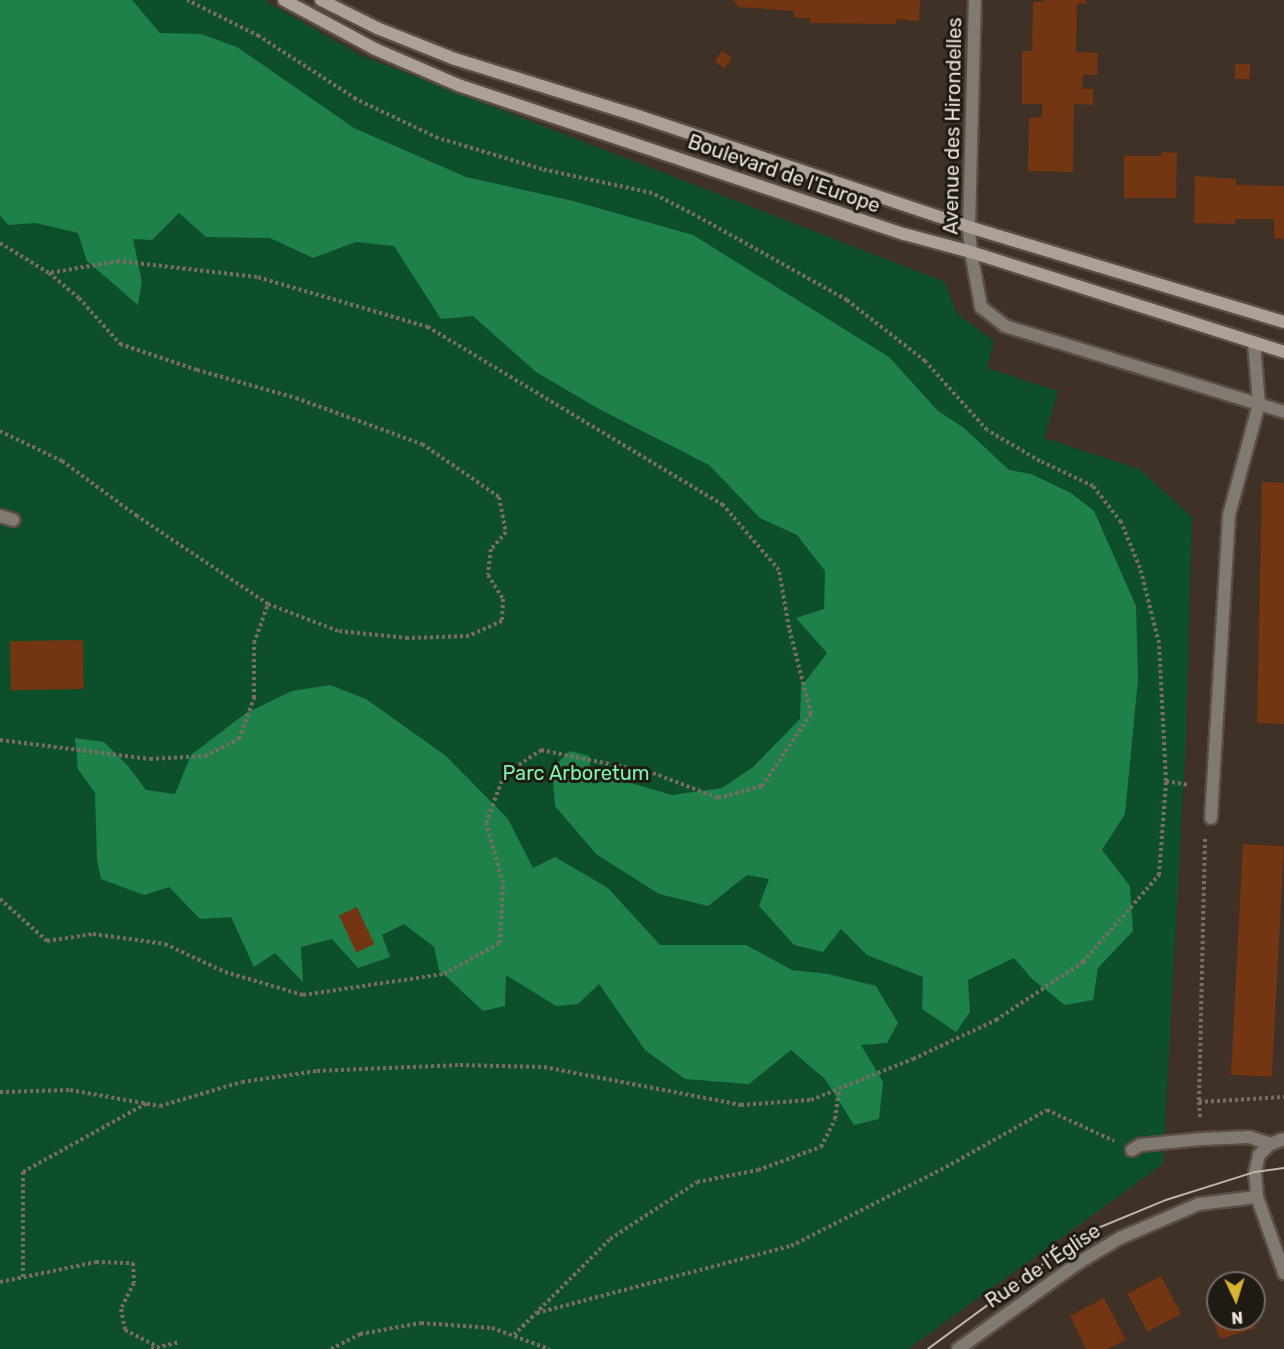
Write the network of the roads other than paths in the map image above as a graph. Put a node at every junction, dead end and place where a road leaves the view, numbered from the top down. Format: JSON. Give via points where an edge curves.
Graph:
{"nodes":[{"id":1,"x":284,"y":0,"type":"edge"},
{"id":2,"x":321,"y":0,"type":"edge"},
{"id":3,"x":975,"y":0,"type":"edge"},
{"id":4,"x":969,"y":227,"type":"junction"},
{"id":5,"x":971,"y":252,"type":"junction"},
{"id":6,"x":1284,"y":322,"type":"edge"},
{"id":7,"x":1254,"y":343,"type":"junction"},
{"id":8,"x":1284,"y":352,"type":"edge"},
{"id":9,"x":1260,"y":404,"type":"junction"},
{"id":10,"x":1284,"y":412,"type":"edge"},
{"id":11,"x":0,"y":516,"type":"edge"},
{"id":12,"x":13,"y":520,"type":"dead end"},
{"id":13,"x":1211,"y":818,"type":"road end"},
{"id":14,"x":1284,"y":1139,"type":"edge"},
{"id":15,"x":1270,"y":1144,"type":"junction"},
{"id":16,"x":1132,"y":1150,"type":"road end"},
{"id":17,"x":1257,"y":1197,"type":"junction"},
{"id":18,"x":1284,"y":1273,"type":"edge"},
{"id":19,"x":958,"y":1349,"type":"edge"}],
"edges":[{"from":1,"to":5,"type":"main road","name":"Boulevard de l'Europe","via":[[375,49],[458,85],[904,234]]},
{"from":2,"to":4,"type":"main road","name":"Boulevard de l'Europe","via":[[377,28],[455,59]]},
{"from":3,"to":4,"type":"street","name":"Avenue des Hirondelles"},
{"from":4,"to":5,"type":"street","name":"Avenue des Hirondelles"},
{"from":4,"to":6,"type":"main road","name":"Boulevard de l'Europe"},
{"from":5,"to":7,"type":"main road","name":"Boulevard de l'Europe"},
{"from":5,"to":9,"type":"street","name":"Avenue des Hirondelles","via":[[981,307],[1005,326]]},
{"from":7,"to":8,"type":"main road","name":"Boulevard de l'Europe"},
{"from":7,"to":9,"type":"street"},
{"from":9,"to":10,"type":"street","name":"Avenue des Hirondelles"},
{"from":9,"to":13,"type":"street","via":[[1229,515]]},
{"from":11,"to":12,"type":"street"},
{"from":14,"to":15,"type":"street"},
{"from":15,"to":16,"type":"street","via":[[1249,1137],[1202,1138],[1140,1145]]},
{"from":15,"to":17,"type":"street","via":[[1259,1155],[1255,1172]]},
{"from":17,"to":18,"type":"street"},
{"from":17,"to":19,"type":"street","name":"Rue de l'Église","via":[[1199,1204],[1120,1238],[1078,1263]]}]}
